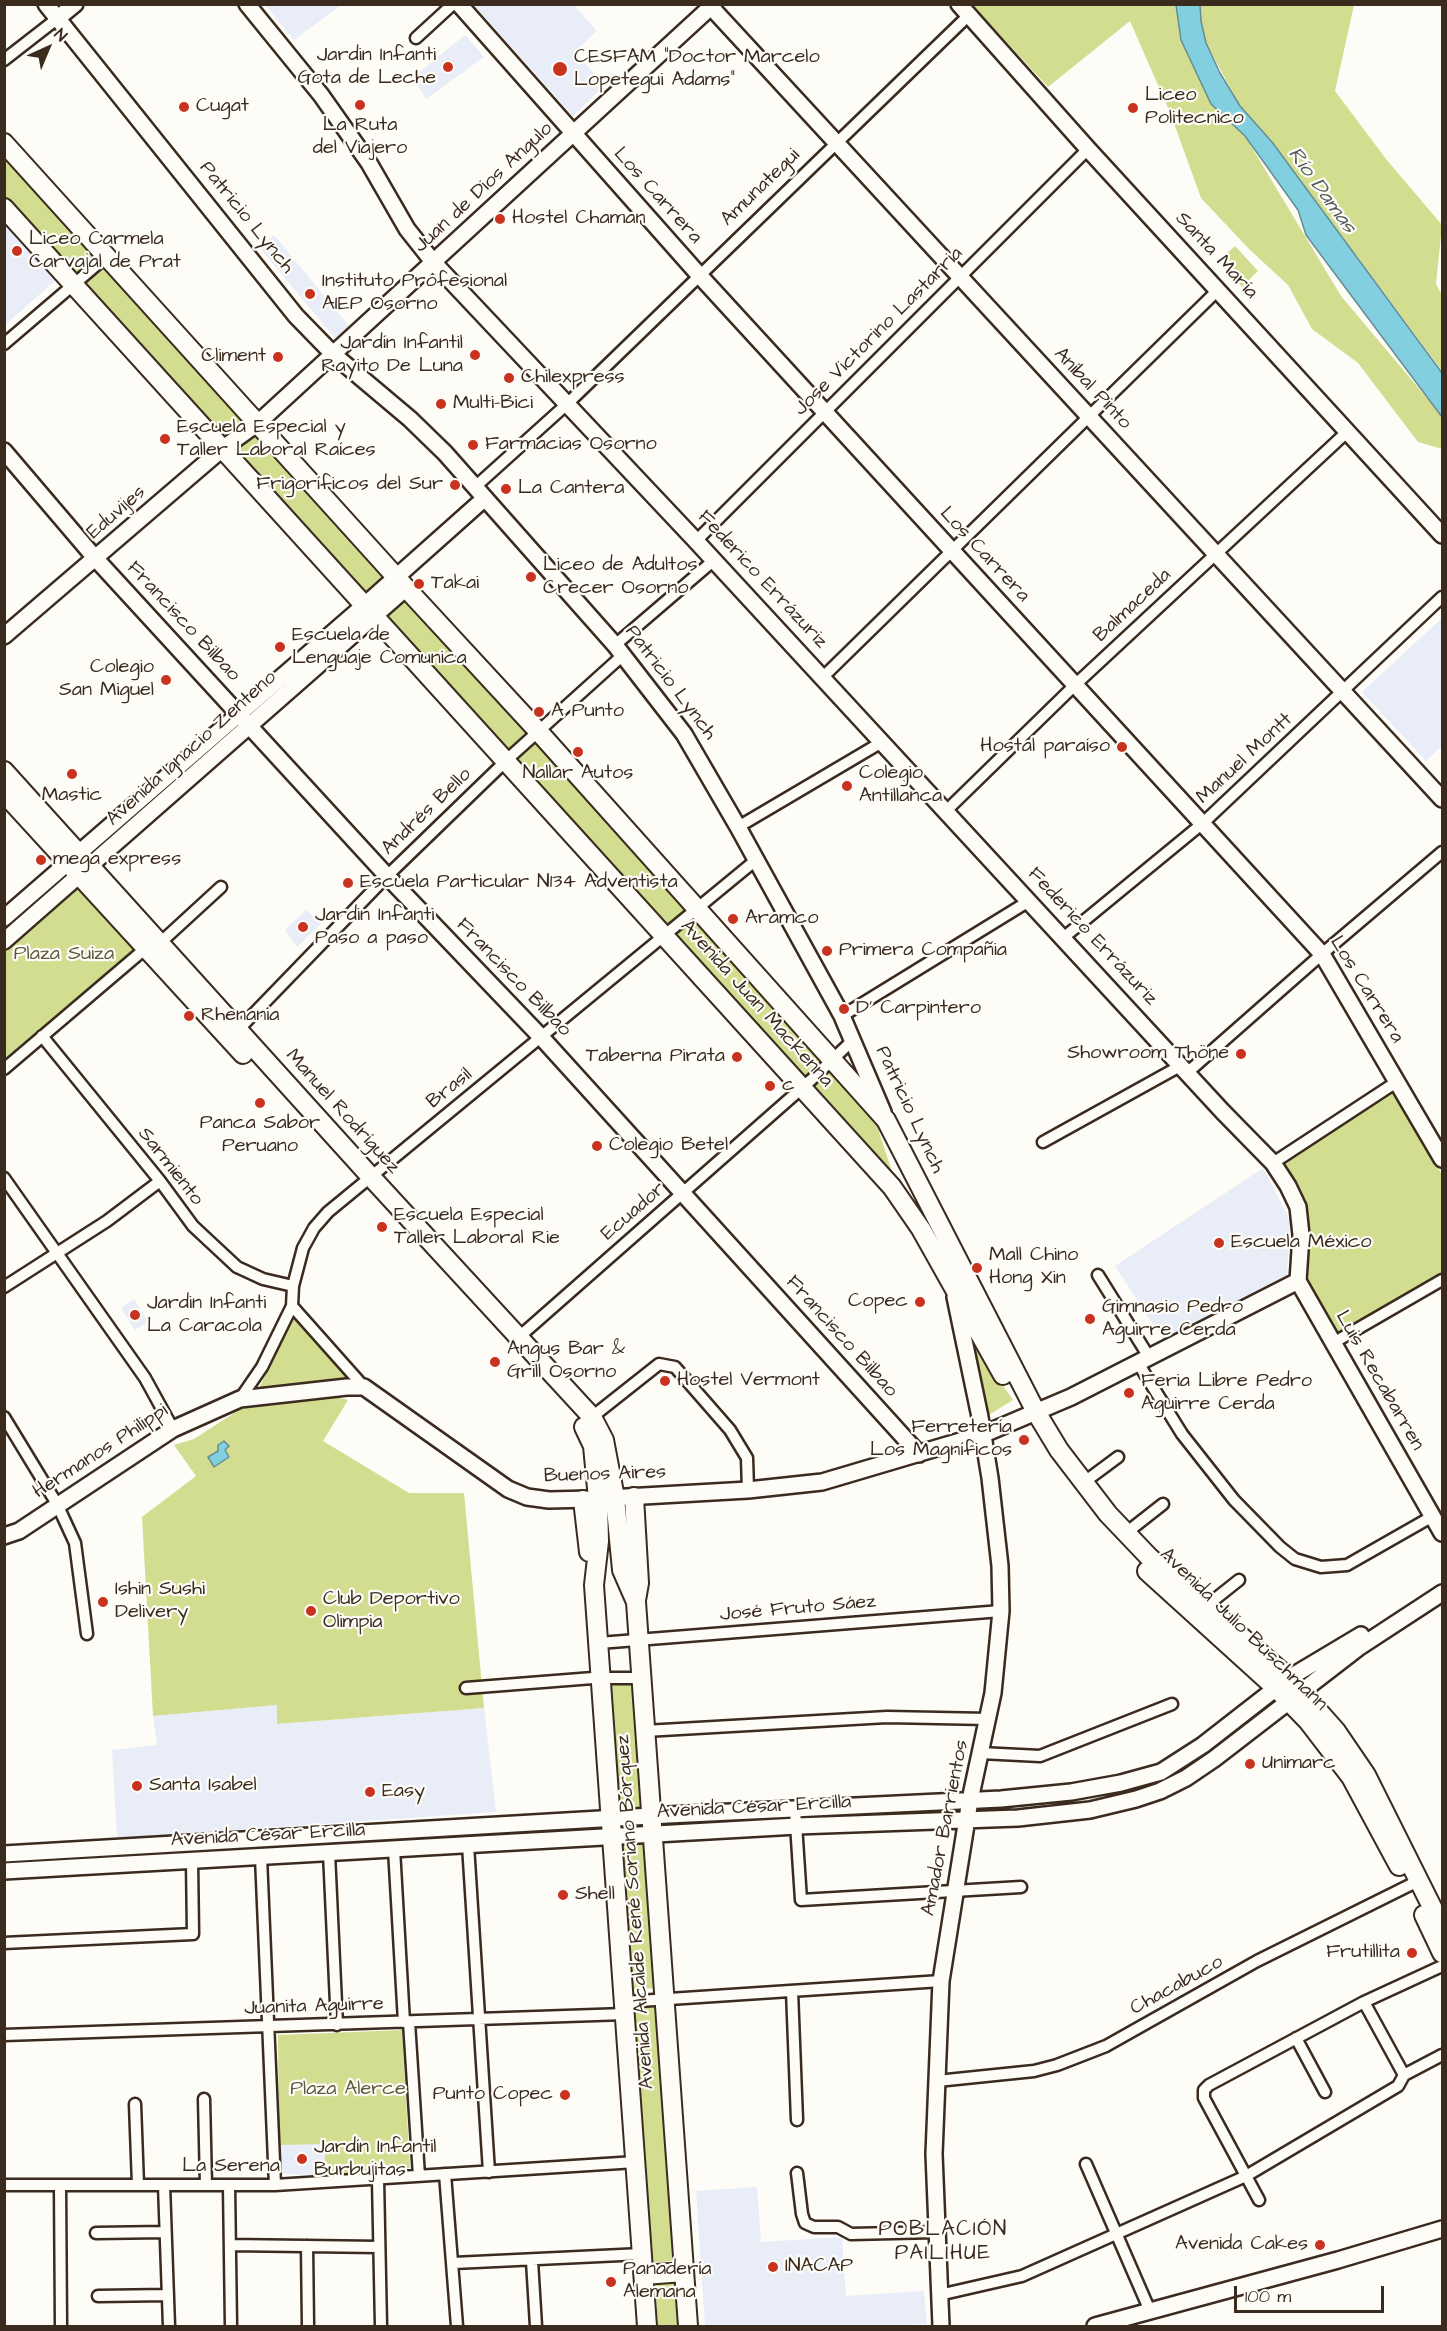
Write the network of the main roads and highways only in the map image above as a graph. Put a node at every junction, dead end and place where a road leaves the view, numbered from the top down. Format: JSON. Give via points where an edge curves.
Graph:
{"nodes":[{"id":1,"x":4,"y":143,"type":"edge"},
{"id":2,"x":4,"y":208,"type":"edge"},
{"id":3,"x":4,"y":771,"type":"edge"},
{"id":4,"x":4,"y":793,"type":"edge"},
{"id":5,"x":79,"y":865,"type":"junction"},
{"id":6,"x":153,"y":946,"type":"junction"},
{"id":7,"x":886,"y":1120,"type":"joint"},
{"id":8,"x":367,"y":1181,"type":"junction"},
{"id":9,"x":1030,"y":1417,"type":"junction"},
{"id":10,"x":634,"y":1497,"type":"road end"},
{"id":11,"x":599,"y":1499,"type":"junction"},
{"id":12,"x":636,"y":1602,"type":"junction"},
{"id":13,"x":1288,"y":1689,"type":"junction"},
{"id":14,"x":1415,"y":1883,"type":"junction"},
{"id":15,"x":1443,"y":1927,"type":"edge"},
{"id":16,"x":1443,"y":1953,"type":"edge"},
{"id":17,"x":684,"y":2272,"type":"junction"},
{"id":18,"x":644,"y":2276,"type":"junction"},
{"id":19,"x":647,"y":2326,"type":"edge"},
{"id":20,"x":688,"y":2326,"type":"edge"}],
"edges":[{"from":1,"to":7,"type":"main road","name":"Avenida Juan Mackenna"},
{"from":2,"to":9,"type":"main road","name":"Avenida Juan Mackenna","via":[[892,1187],[921,1229]]},
{"from":3,"to":5,"type":"main road","name":"Manuel Rodríguez"},
{"from":4,"to":5,"type":"main road","name":"Manuel Rodríguez"},
{"from":5,"to":6,"type":"main road","name":"Manuel Rodríguez"},
{"from":6,"to":8,"type":"main road","name":"Manuel Rodríguez"},
{"from":6,"to":8,"type":"main road","name":"Manuel Rodríguez","via":[[238,1030]]},
{"from":7,"to":9,"type":"main road","name":"Patricio Lynch"},
{"from":8,"to":11,"type":"main road","name":"Manuel Rodríguez","via":[[576,1415],[593,1446]]},
{"from":8,"to":11,"type":"main road","name":"Manuel Rodríguez","via":[[592,1417],[604,1440]]},
{"from":9,"to":13,"type":"main road","name":"Avenida Julio Buschmann","via":[[1126,1533]]},
{"from":9,"to":13,"type":"main road","name":"Avenida Julio Buschmann","via":[[1072,1484],[1138,1562]]},
{"from":10,"to":12,"type":"main road","via":[[639,1583]]},
{"from":11,"to":12,"type":"main road","name":"Avenida Alcalde René Soriano Bórquez"},
{"from":11,"to":18,"type":"main road","name":"Avenida Alcalde René Soriano Bórquez","via":[[594,1585]]},
{"from":12,"to":17,"type":"main road","name":"Avenida Alcalde René Soriano Bórquez"},
{"from":13,"to":14,"type":"main road","name":"Avenida Julio Buschmann","via":[[1336,1731],[1357,1760]]},
{"from":14,"to":15,"type":"main road","name":"Avenida Julio Buschmann"},
{"from":14,"to":16,"type":"main road","name":"Avenida Julio Buschmann"},
{"from":17,"to":18,"type":"main road"},
{"from":17,"to":20,"type":"main road","name":"Avenida Alcalde René Soriano Bórquez"},
{"from":18,"to":19,"type":"main road","name":"Avenida Alcalde René Soriano Bórquez"}]}
